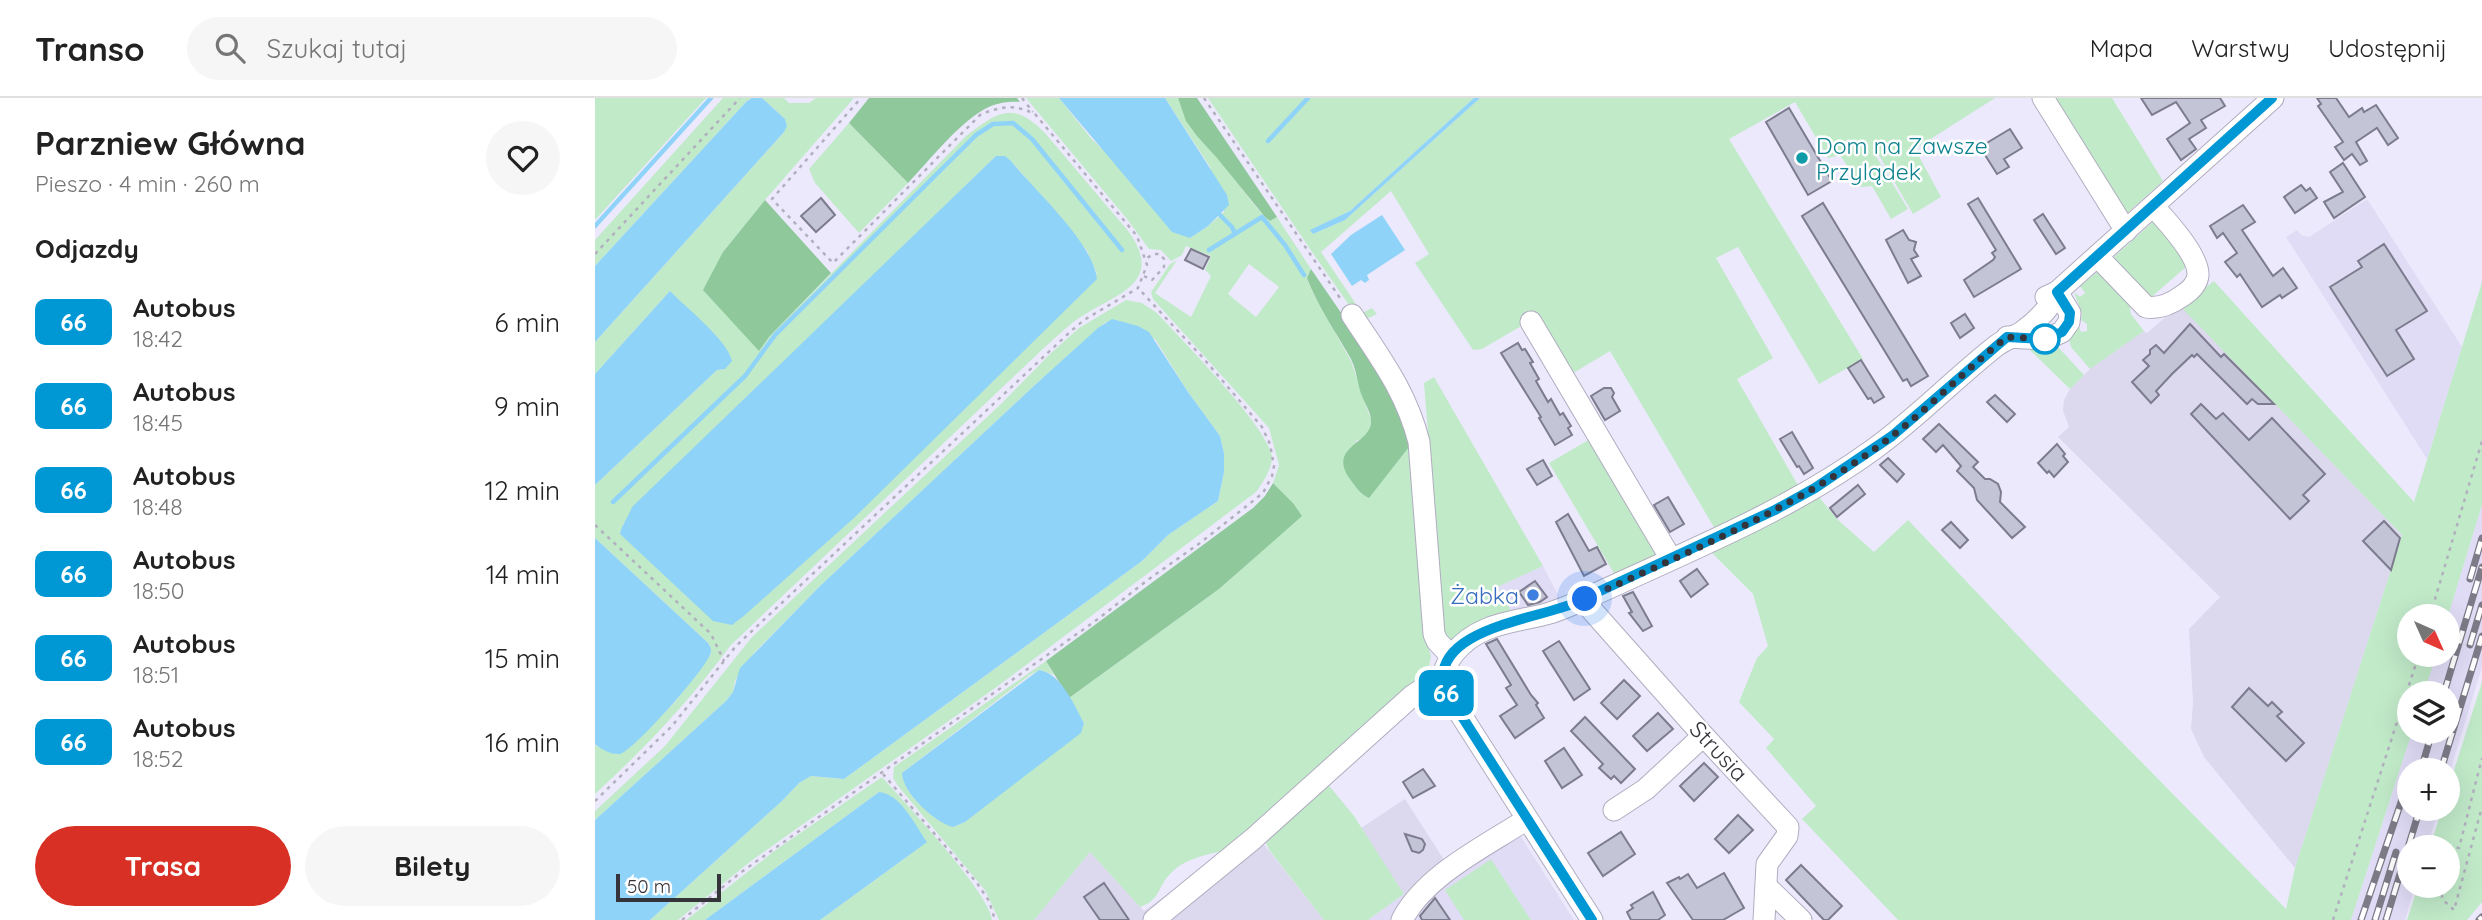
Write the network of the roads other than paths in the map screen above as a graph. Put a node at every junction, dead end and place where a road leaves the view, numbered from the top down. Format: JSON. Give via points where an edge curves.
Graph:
{"nodes":[{"id":1,"x":2043,"y":98,"type":"edge"},
{"id":2,"x":2273,"y":98,"type":"edge"},
{"id":3,"x":2153,"y":206,"type":"junction"},
{"id":4,"x":2126,"y":231,"type":"junction"},
{"id":5,"x":2097,"y":256,"type":"junction"},
{"id":6,"x":2057,"y":292,"type":"junction"},
{"id":7,"x":1352,"y":315,"type":"road end"},
{"id":8,"x":1531,"y":322,"type":"dead end"},
{"id":9,"x":2007,"y":337,"type":"junction"},
{"id":10,"x":1671,"y":559,"type":"junction"},
{"id":11,"x":1585,"y":599,"type":"junction"},
{"id":12,"x":1451,"y":656,"type":"junction"},
{"id":13,"x":1443,"y":683,"type":"junction"},
{"id":14,"x":1703,"y":736,"type":"junction"},
{"id":15,"x":1614,"y":810,"type":"dead end"},
{"id":16,"x":1527,"y":819,"type":"junction"},
{"id":17,"x":1767,"y":887,"type":"junction"},
{"id":18,"x":1154,"y":920,"type":"edge"},
{"id":19,"x":1402,"y":920,"type":"edge"},
{"id":20,"x":1592,"y":920,"type":"edge"},
{"id":21,"x":1763,"y":920,"type":"edge"},
{"id":22,"x":1801,"y":920,"type":"edge"}],
"edges":[{"from":1,"to":4,"type":"street"},
{"from":2,"to":3,"type":"street"},
{"from":3,"to":4,"type":"street"},
{"from":3,"to":5,"type":"street","via":[[2196,263],[2198,276],[2191,289],[2171,303],[2146,307]]},
{"from":4,"to":5,"type":"street"},
{"from":5,"to":6,"type":"street"},
{"from":6,"to":9,"type":"street","via":[[2045,297]]},
{"from":6,"to":9,"type":"street","via":[[2070,313],[2062,332],[2046,339]]},
{"from":7,"to":12,"type":"street","via":[[1412,413],[1419,442],[1434,634]]},
{"from":8,"to":10,"type":"street"},
{"from":9,"to":10,"type":"street","via":[[1863,457],[1784,506]]},
{"from":10,"to":11,"type":"street"},
{"from":11,"to":12,"type":"street","via":[[1485,630]]},
{"from":11,"to":14,"type":"street","name":"Strusia"},
{"from":12,"to":13,"type":"street"},
{"from":13,"to":16,"type":"street"},
{"from":13,"to":18,"type":"street","via":[[1412,696],[1253,839]]},
{"from":14,"to":15,"type":"street","via":[[1646,789]]},
{"from":14,"to":17,"type":"street","name":"Strusia","via":[[1788,827],[1787,836],[1767,864]]},
{"from":16,"to":19,"type":"street","via":[[1437,878]]},
{"from":16,"to":20,"type":"street"},
{"from":17,"to":21,"type":"street","name":"Strusia"},
{"from":17,"to":22,"type":"street"}]}
